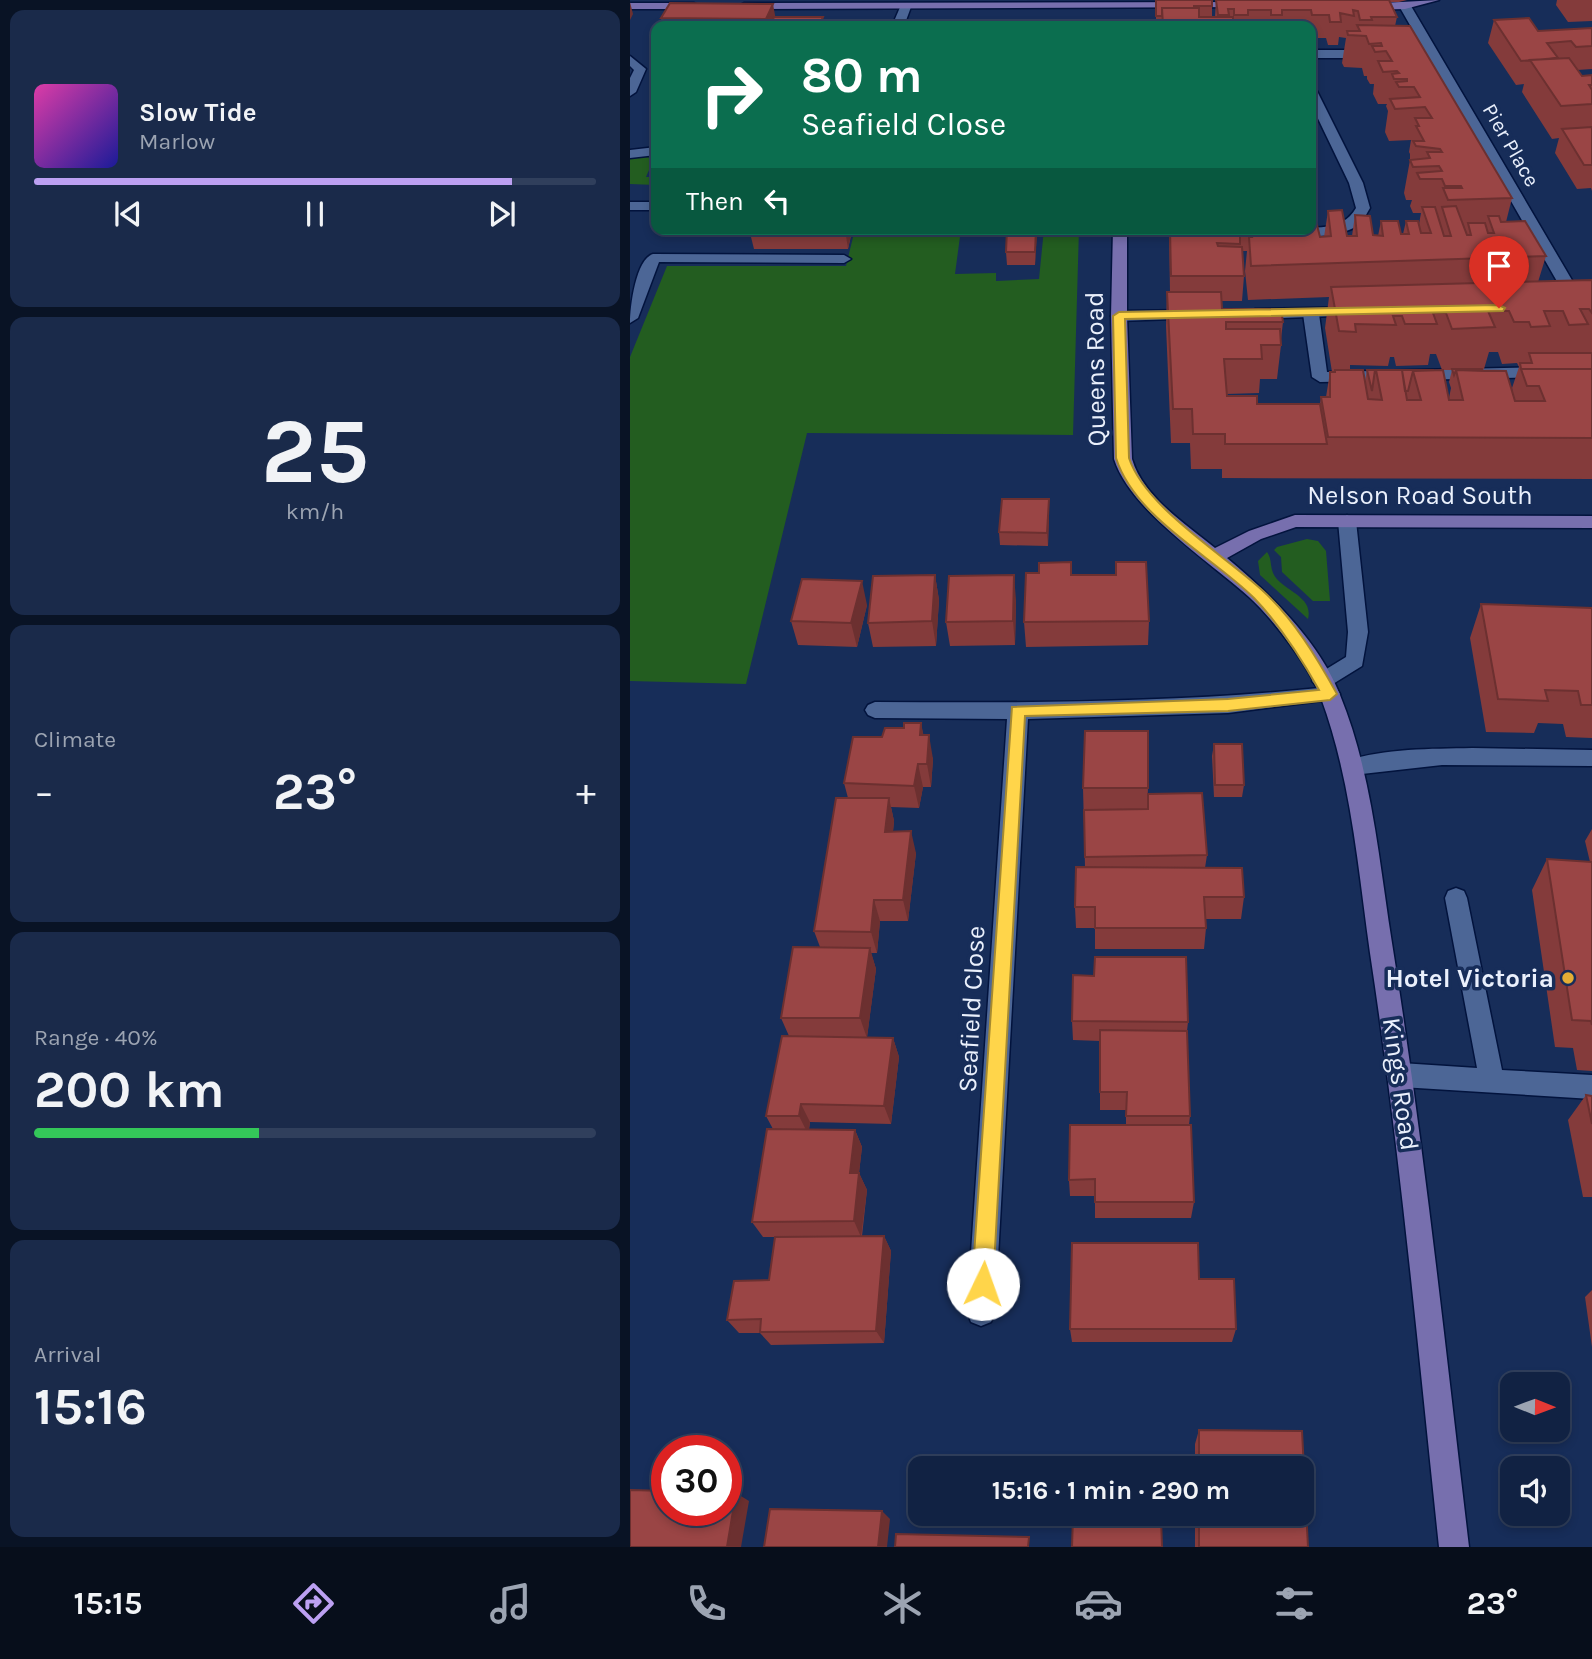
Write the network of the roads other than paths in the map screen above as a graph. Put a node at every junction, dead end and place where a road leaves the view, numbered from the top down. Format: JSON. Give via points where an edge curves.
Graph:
{"nodes":[{"id":1,"x":1433,"y":0,"type":"edge"},
{"id":2,"x":804,"y":3,"type":"edge"},
{"id":3,"x":1131,"y":4,"type":"edge"},
{"id":4,"x":1262,"y":5,"type":"edge"},
{"id":5,"x":630,"y":6,"type":"edge"},
{"id":6,"x":710,"y":6,"type":"edge"},
{"id":7,"x":736,"y":6,"type":"edge"},
{"id":8,"x":1345,"y":6,"type":"edge"},
{"id":9,"x":1405,"y":6,"type":"junction"},
{"id":10,"x":905,"y":7,"type":"junction"},
{"id":11,"x":900,"y":21,"type":"edge"},
{"id":12,"x":1316,"y":54,"type":"edge"},
{"id":13,"x":1382,"y":54,"type":"edge"},
{"id":14,"x":630,"y":60,"type":"edge"},
{"id":15,"x":630,"y":92,"type":"edge"},
{"id":16,"x":1316,"y":101,"type":"edge"},
{"id":17,"x":651,"y":152,"type":"edge"},
{"id":18,"x":630,"y":154,"type":"edge"},
{"id":19,"x":630,"y":206,"type":"edge"},
{"id":20,"x":651,"y":206,"type":"edge"},
{"id":21,"x":1363,"y":208,"type":"junction"},
{"id":22,"x":1369,"y":229,"type":"edge"},
{"id":23,"x":1316,"y":230,"type":"edge"},
{"id":24,"x":1120,"y":235,"type":"edge"},
{"id":25,"x":844,"y":259,"type":"dead end"},
{"id":26,"x":1579,"y":306,"type":"edge"},
{"id":27,"x":1365,"y":312,"type":"edge"},
{"id":28,"x":1311,"y":314,"type":"junction"},
{"id":29,"x":1212,"y":315,"type":"edge"},
{"id":30,"x":1234,"y":315,"type":"edge"},
{"id":31,"x":1119,"y":316,"type":"junction"},
{"id":32,"x":630,"y":318,"type":"edge"},
{"id":33,"x":1592,"y":371,"type":"edge"},
{"id":34,"x":1320,"y":377,"type":"junction"},
{"id":35,"x":1324,"y":397,"type":"edge"},
{"id":36,"x":1347,"y":521,"type":"junction"},
{"id":37,"x":1592,"y":522,"type":"edge"},
{"id":38,"x":1213,"y":557,"type":"junction"},
{"id":39,"x":1326,"y":688,"type":"junction"},
{"id":40,"x":875,"y":710,"type":"dead end"},
{"id":41,"x":1018,"y":711,"type":"junction"},
{"id":42,"x":1592,"y":758,"type":"edge"},
{"id":43,"x":1353,"y":767,"type":"junction"},
{"id":44,"x":1456,"y":898,"type":"dead end"},
{"id":45,"x":1401,"y":1076,"type":"junction"},
{"id":46,"x":1492,"y":1081,"type":"junction"},
{"id":47,"x":1592,"y":1087,"type":"edge"},
{"id":48,"x":981,"y":1312,"type":"dead end"},
{"id":49,"x":1454,"y":1547,"type":"edge"}],
"edges":[{"from":1,"to":9,"type":"street"},
{"from":2,"to":7,"type":"street"},
{"from":2,"to":10,"type":"street"},
{"from":3,"to":4,"type":"street"},
{"from":3,"to":10,"type":"street"},
{"from":5,"to":6,"type":"street"},
{"from":8,"to":9,"type":"street"},
{"from":9,"to":26,"type":"street","name":"Pier Place","via":[[1427,54],[1531,234]]},
{"from":10,"to":11,"type":"street"},
{"from":12,"to":13,"type":"street"},
{"from":14,"to":15,"type":"street","via":[[640,69]]},
{"from":16,"to":21,"type":"street","via":[[1356,183]]},
{"from":17,"to":18,"type":"street"},
{"from":19,"to":20,"type":"street"},
{"from":21,"to":22,"type":"street"},
{"from":21,"to":23,"type":"street","via":[[1353,223],[1341,229]]},
{"from":24,"to":31,"type":"street","name":"Queens Road"},
{"from":25,"to":32,"type":"street","via":[[653,258]]},
{"from":27,"to":28,"type":"street"},
{"from":28,"to":30,"type":"street"},
{"from":28,"to":34,"type":"street"},
{"from":29,"to":31,"type":"street"},
{"from":31,"to":38,"type":"street","name":"Queens Road","via":[[1126,468],[1152,505]]},
{"from":33,"to":34,"type":"street"},
{"from":34,"to":35,"type":"street"},
{"from":36,"to":37,"type":"street","name":"Nelson Road South"},
{"from":36,"to":38,"type":"street","name":"Nelson Road South","via":[[1295,521]]},
{"from":36,"to":39,"type":"street","via":[[1358,632],[1355,661]]},
{"from":38,"to":39,"type":"street","name":"Queens Road","via":[[1259,595],[1302,647]]},
{"from":39,"to":41,"type":"street","via":[[1228,705]]},
{"from":39,"to":43,"type":"street","name":"Kings Road"},
{"from":40,"to":41,"type":"street"},
{"from":41,"to":48,"type":"street","name":"Seafield Close"},
{"from":42,"to":43,"type":"street","via":[[1468,754]]},
{"from":43,"to":45,"type":"street","name":"Kings Road"},
{"from":44,"to":46,"type":"street"},
{"from":45,"to":46,"type":"street"},
{"from":45,"to":49,"type":"street","name":"Kings Road"},
{"from":46,"to":47,"type":"street"}]}
